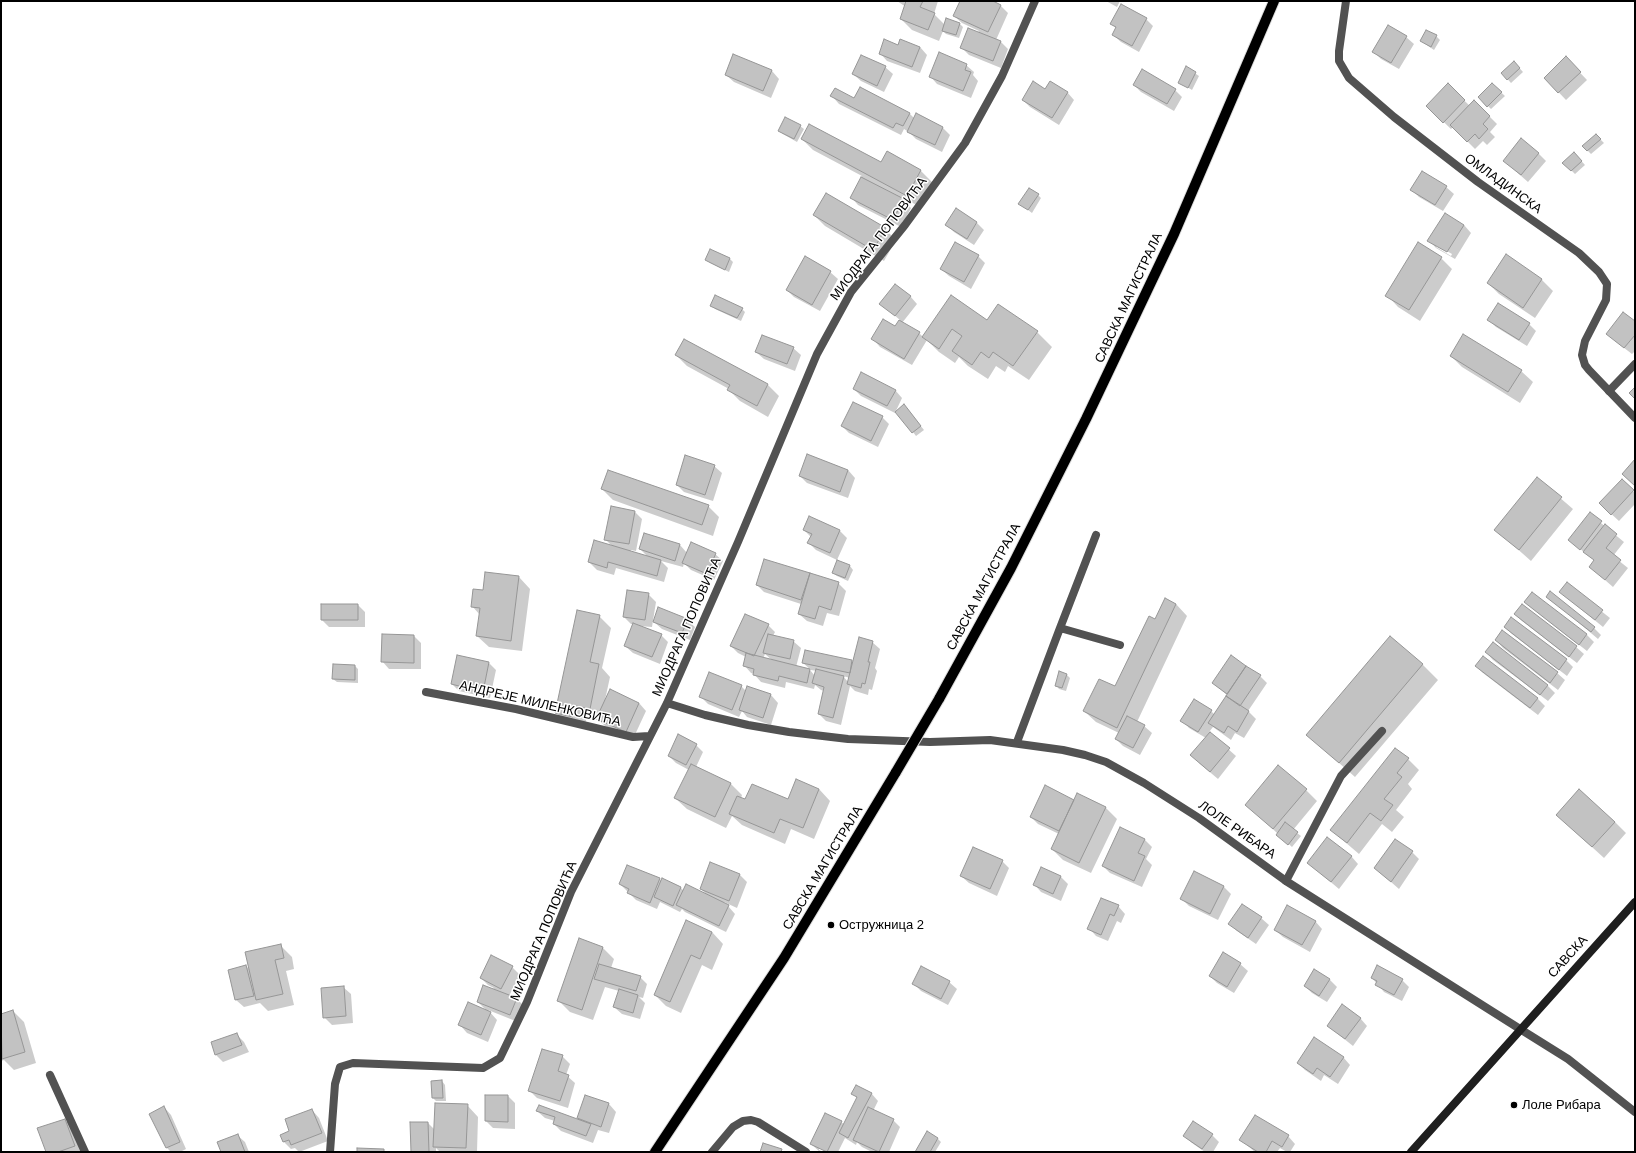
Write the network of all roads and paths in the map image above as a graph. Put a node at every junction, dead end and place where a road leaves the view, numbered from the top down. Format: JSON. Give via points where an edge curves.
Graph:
{"nodes":[{"id":1,"x":1036,"y":1,"type":"edge"},
{"id":2,"x":1274,"y":1,"type":"edge"},
{"id":3,"x":1346,"y":1,"type":"edge"},
{"id":4,"x":1635,"y":364,"type":"edge"},
{"id":5,"x":1609,"y":391,"type":"junction"},
{"id":6,"x":1635,"y":418,"type":"edge"},
{"id":7,"x":1096,"y":535,"type":"dead end"},
{"id":8,"x":1060,"y":628,"type":"junction"},
{"id":9,"x":1120,"y":645,"type":"dead end"},
{"id":10,"x":426,"y":692,"type":"dead end"},
{"id":11,"x":667,"y":703,"type":"junction"},
{"id":12,"x":1382,"y":731,"type":"dead end"},
{"id":13,"x":649,"y":736,"type":"junction"},
{"id":14,"x":1017,"y":742,"type":"junction"},
{"id":15,"x":1286,"y":880,"type":"junction"},
{"id":16,"x":1635,"y":902,"type":"edge"},
{"id":17,"x":1520,"y":1029,"type":"junction"},
{"id":18,"x":50,"y":1075,"type":"dead end"},
{"id":19,"x":1635,"y":1112,"type":"edge"},
{"id":20,"x":85,"y":1152,"type":"edge"},
{"id":21,"x":330,"y":1152,"type":"edge"},
{"id":22,"x":654,"y":1152,"type":"edge"},
{"id":23,"x":712,"y":1152,"type":"edge"},
{"id":24,"x":806,"y":1152,"type":"edge"},
{"id":25,"x":1411,"y":1152,"type":"edge"}],
"edges":[{"from":1,"to":11,"type":"street","name":"МИОДРАГА ПОПОВИЋА","via":[[1002,76],[965,143],[905,225],[851,292],[820,348]]},
{"from":2,"to":22,"type":"main road","name":"САВСКА МАГИСТРАЛА","bridge":true,"via":[[1174,234],[1086,419],[1011,568],[939,699],[784,958]]},
{"from":3,"to":5,"type":"street","name":"ОМЛАДИНСКА","via":[[1339,51],[1340,61],[1349,78],[1466,173],[1579,253],[1604,278],[1607,284],[1606,300],[1585,341],[1582,355],[1585,365]]},
{"from":4,"to":5,"type":"street"},
{"from":5,"to":6,"type":"street","name":"ОМЛАДИНСКА"},
{"from":7,"to":8,"type":"street"},
{"from":8,"to":9,"type":"street"},
{"from":8,"to":14,"type":"street"},
{"from":10,"to":13,"type":"street","name":"АНДРЕЈЕ МИЛЕНКОВИЋА","via":[[516,709],[633,737]]},
{"from":11,"to":13,"type":"street","name":"МИОДРАГА ПОПОВИЋА"},
{"from":11,"to":14,"type":"street","name":"ЛОЛЕ РИБАРА","via":[[705,715],[789,732],[848,739]]},
{"from":12,"to":15,"type":"street","via":[[1342,776]]},
{"from":13,"to":21,"type":"street","name":"МИОДРАГА ПОПОВИЋА","via":[[571,892],[527,1002],[500,1058],[484,1068],[353,1063],[340,1067],[335,1084]]},
{"from":14,"to":15,"type":"street","name":"ЛОЛЕ РИБАРА","via":[[1085,755],[1106,762],[1199,818]]},
{"from":15,"to":17,"type":"street","name":"ЛОЛЕ РИБАРА"},
{"from":16,"to":17,"type":"street","name":"САВСКА"},
{"from":17,"to":19,"type":"street","via":[[1568,1059]]},
{"from":17,"to":25,"type":"street","name":"САВСКА"},
{"from":18,"to":20,"type":"street"},
{"from":23,"to":24,"type":"street","via":[[733,1127],[751,1120]]}]}
